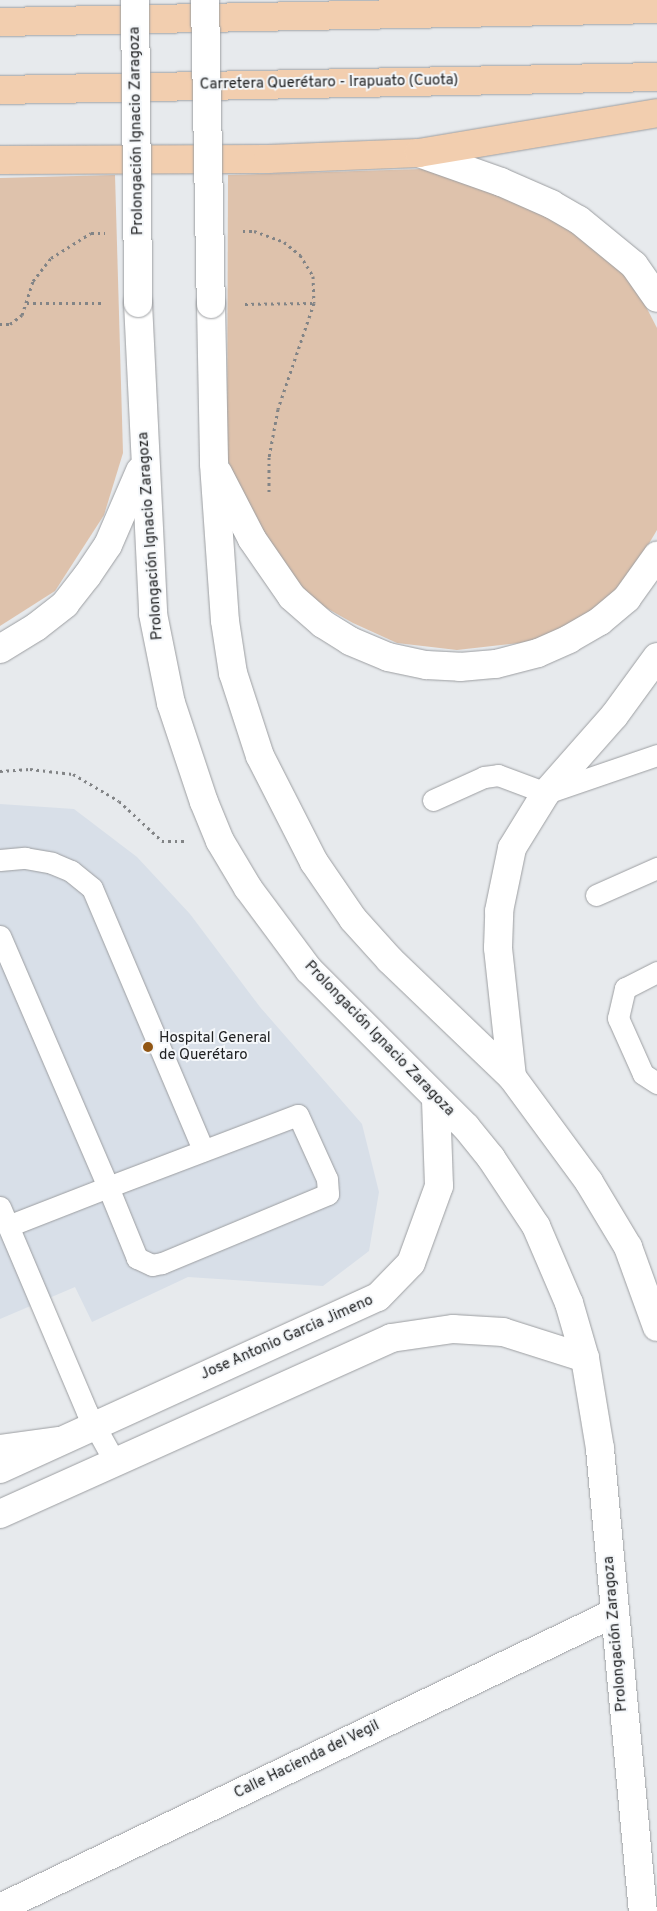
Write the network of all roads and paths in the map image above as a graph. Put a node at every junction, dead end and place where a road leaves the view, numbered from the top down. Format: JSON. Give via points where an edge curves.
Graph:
{"nodes":[{"id":1,"x":135,"y":0,"type":"edge"},
{"id":2,"x":205,"y":0,"type":"edge"},
{"id":3,"x":657,"y":9,"type":"edge"},
{"id":4,"x":0,"y":22,"type":"edge"},
{"id":5,"x":657,"y":77,"type":"edge"},
{"id":6,"x":0,"y":90,"type":"edge"},
{"id":7,"x":657,"y":113,"type":"edge"},
{"id":8,"x":419,"y":153,"type":"junction"},
{"id":9,"x":0,"y":160,"type":"edge"},
{"id":10,"x":254,"y":231,"type":"dead end"},
{"id":11,"x":657,"y":298,"type":"edge"},
{"id":12,"x":138,"y":303,"type":"junction"},
{"id":13,"x":314,"y":303,"type":"junction"},
{"id":14,"x":211,"y":304,"type":"junction"},
{"id":15,"x":0,"y":324,"type":"edge"},
{"id":16,"x":144,"y":460,"type":"junction"},
{"id":17,"x":214,"y":464,"type":"junction"},
{"id":18,"x":252,"y":539,"type":"junction"},
{"id":19,"x":657,"y":556,"type":"edge"},
{"id":20,"x":0,"y":649,"type":"edge"},
{"id":21,"x":657,"y":657,"type":"edge"},
{"id":22,"x":657,"y":755,"type":"edge"},
{"id":23,"x":0,"y":772,"type":"edge"},
{"id":24,"x":546,"y":793,"type":"junction"},
{"id":25,"x":433,"y":800,"type":"dead end"},
{"id":26,"x":220,"y":841,"type":"junction"},
{"id":27,"x":0,"y":860,"type":"edge"},
{"id":28,"x":657,"y":868,"type":"edge"},
{"id":29,"x":596,"y":895,"type":"dead end"},
{"id":30,"x":0,"y":936,"type":"edge"},
{"id":31,"x":657,"y":972,"type":"edge"},
{"id":32,"x":512,"y":1077,"type":"junction"},
{"id":33,"x":657,"y":1083,"type":"edge"},
{"id":34,"x":436,"y":1099,"type":"junction"},
{"id":35,"x":203,"y":1150,"type":"junction"},
{"id":36,"x":108,"y":1187,"type":"junction"},
{"id":37,"x":4,"y":1216,"type":"edge"},
{"id":38,"x":657,"y":1327,"type":"edge"},
{"id":39,"x":292,"y":1335,"type":"junction"},
{"id":40,"x":585,"y":1358,"type":"junction"},
{"id":41,"x":313,"y":1373,"type":"junction"},
{"id":42,"x":86,"y":1431,"type":"junction"},
{"id":43,"x":0,"y":1444,"type":"edge"},
{"id":44,"x":115,"y":1462,"type":"junction"},
{"id":45,"x":0,"y":1470,"type":"edge"},
{"id":46,"x":0,"y":1514,"type":"edge"},
{"id":47,"x":614,"y":1613,"type":"junction"},
{"id":48,"x":0,"y":1908,"type":"edge"},
{"id":49,"x":642,"y":1911,"type":"edge"}],
"edges":[{"from":1,"to":12,"type":"main road","name":"Prolongación Ignacio Zaragoza","bridge":true},
{"from":2,"to":14,"type":"main road","bridge":true},
{"from":3,"to":4,"type":"highway"},
{"from":5,"to":6,"type":"highway","name":"Carretera Querétaro - Irapuato (Cuota)"},
{"from":7,"to":8,"type":"highway"},
{"from":8,"to":9,"type":"highway","via":[[268,159]]},
{"from":8,"to":11,"type":"main road","via":[[501,182],[552,204],[579,220],[634,265]]},
{"from":10,"to":13,"type":"path","via":[[284,242],[300,255],[313,276]]},
{"from":12,"to":15,"type":"path","via":[[27,303],[22,315],[10,324]]},
{"from":12,"to":16,"type":"main road","name":"Prolongación Ignacio Zaragoza"},
{"from":13,"to":14,"type":"path"},
{"from":13,"to":18,"type":"path","via":[[278,409],[269,456],[269,507]]},
{"from":14,"to":17,"type":"main road"},
{"from":16,"to":20,"type":"main road","via":[[108,545],[87,576],[65,604]]},
{"from":16,"to":26,"type":"main road","name":"Prolongación Ignacio Zaragoza","via":[[153,614],[160,656],[186,751]]},
{"from":17,"to":18,"type":"main road"},
{"from":17,"to":32,"type":"main road","via":[[221,578],[233,673],[245,716],[265,765],[314,862],[353,919],[390,960]]},
{"from":18,"to":19,"type":"main road","via":[[292,597],[323,624],[350,641],[388,657],[426,665],[460,667],[496,664],[538,654],[569,639],[600,621],[627,598]]},
{"from":21,"to":24,"type":"main road","via":[[614,716]]},
{"from":22,"to":24,"type":"lane"},
{"from":23,"to":26,"type":"path","via":[[30,769],[73,774],[119,801],[162,841]]},
{"from":24,"to":25,"type":"lane","via":[[498,775],[484,777]]},
{"from":24,"to":32,"type":"main road","via":[[512,848],[499,911],[502,1002]]},
{"from":26,"to":34,"type":"main road","name":"Prolongación Ignacio Zaragoza","via":[[248,888],[309,970]]},
{"from":27,"to":35,"type":"lane","via":[[25,858],[52,863],[71,871],[92,888]]},
{"from":28,"to":29,"type":"lane"},
{"from":30,"to":36,"type":"lane"},
{"from":31,"to":33,"type":"lane","via":[[625,988],[618,1018],[643,1074]]},
{"from":32,"to":38,"type":"main road","via":[[614,1221],[642,1281]]},
{"from":34,"to":39,"type":"main road","name":"Jose Antonio Garcia Jimeno","via":[[438,1186],[411,1263],[378,1297]]},
{"from":34,"to":40,"type":"main road","name":"Prolongación Ignacio Zaragoza","via":[[491,1158],[536,1226],[555,1265]]},
{"from":35,"to":36,"type":"lane"},
{"from":35,"to":36,"type":"lane","via":[[298,1115],[327,1179],[328,1194],[152,1265],[136,1258]]},
{"from":36,"to":37,"type":"lane"},
{"from":37,"to":42,"type":"lane"},
{"from":39,"to":41,"type":"main road"},
{"from":39,"to":42,"type":"main road","name":"Jose Antonio Garcia Jimeno"},
{"from":40,"to":41,"type":"main road","via":[[502,1332],[453,1329],[391,1338]]},
{"from":40,"to":47,"type":"main road","name":"Prolongación Zaragoza","via":[[600,1449]]},
{"from":41,"to":44,"type":"main road"},
{"from":42,"to":43,"type":"lane"},
{"from":42,"to":44,"type":"lane"},
{"from":42,"to":45,"type":"main road","name":"Jose Antonio Garcia Jimeno"},
{"from":44,"to":46,"type":"main road"},
{"from":47,"to":48,"type":"main road","name":"Calle Hacienda del Vegil"},
{"from":47,"to":49,"type":"main road","name":"Prolongación Zaragoza"}]}
